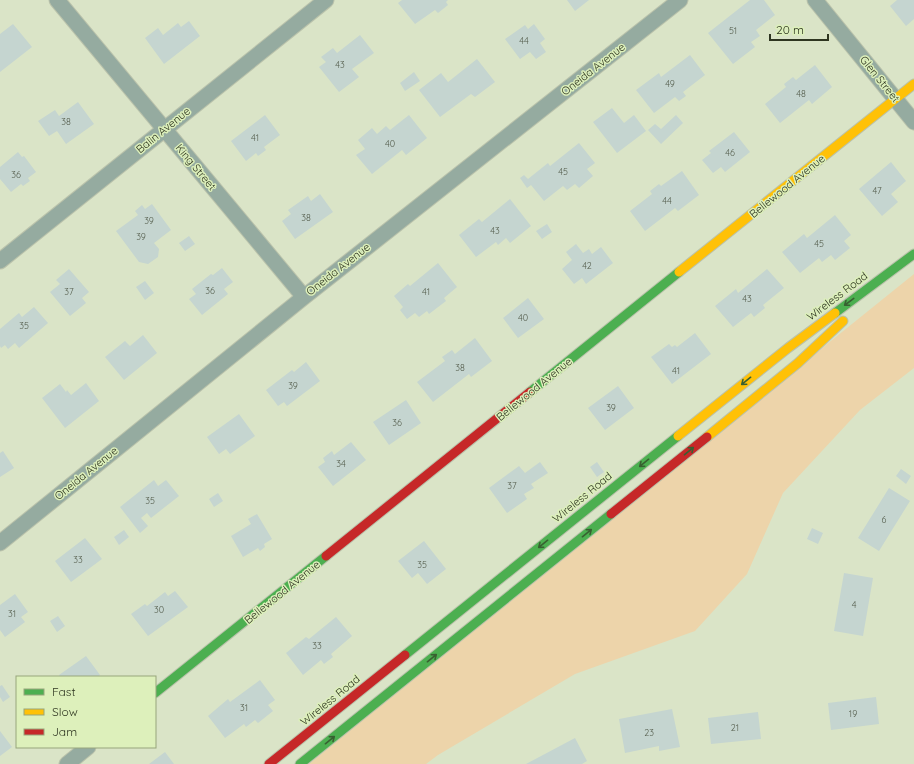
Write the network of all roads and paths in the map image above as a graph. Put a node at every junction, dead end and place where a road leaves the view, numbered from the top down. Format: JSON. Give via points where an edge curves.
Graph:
{"nodes":[{"id":1,"x":57,"y":0,"type":"edge"},
{"id":2,"x":326,"y":0,"type":"edge"},
{"id":3,"x":680,"y":0,"type":"edge"},
{"id":4,"x":815,"y":0,"type":"edge"},
{"id":5,"x":914,"y":84,"type":"edge"},
{"id":6,"x":896,"y":99,"type":"junction"},
{"id":7,"x":914,"y":122,"type":"edge"},
{"id":8,"x":164,"y":129,"type":"junction"},
{"id":9,"x":914,"y":254,"type":"edge"},
{"id":10,"x":0,"y":261,"type":"edge"},
{"id":11,"x":304,"y":297,"type":"junction"},
{"id":12,"x":0,"y":543,"type":"edge"},
{"id":13,"x":156,"y":692,"type":"edge"},
{"id":14,"x":87,"y":748,"type":"edge"},
{"id":15,"x":67,"y":764,"type":"edge"},
{"id":16,"x":269,"y":764,"type":"edge"},
{"id":17,"x":300,"y":764,"type":"edge"}],
"edges":[{"from":1,"to":8,"type":"street","name":"King Street"},
{"from":2,"to":8,"type":"street","name":"Balin Avenue"},
{"from":3,"to":11,"type":"street","name":"Oneida Avenue"},
{"from":4,"to":6,"type":"street","name":"Glen Street"},
{"from":5,"to":6,"type":"main road","name":"Bellewood Avenue"},
{"from":6,"to":7,"type":"street","name":"Glen Street"},
{"from":6,"to":13,"type":"main road","name":"Bellewood Avenue"},
{"from":8,"to":10,"type":"street","name":"Balin Avenue"},
{"from":8,"to":11,"type":"street","name":"King Street"},
{"from":9,"to":16,"type":"main road","name":"Wireless Road","one_way":true,"via":[[782,352]]},
{"from":17,"to":9,"type":"main road","name":"Wireless Road","one_way":true,"via":[[798,364]]},
{"from":11,"to":12,"type":"street","name":"Oneida Avenue"},
{"from":14,"to":15,"type":"street"}]}
